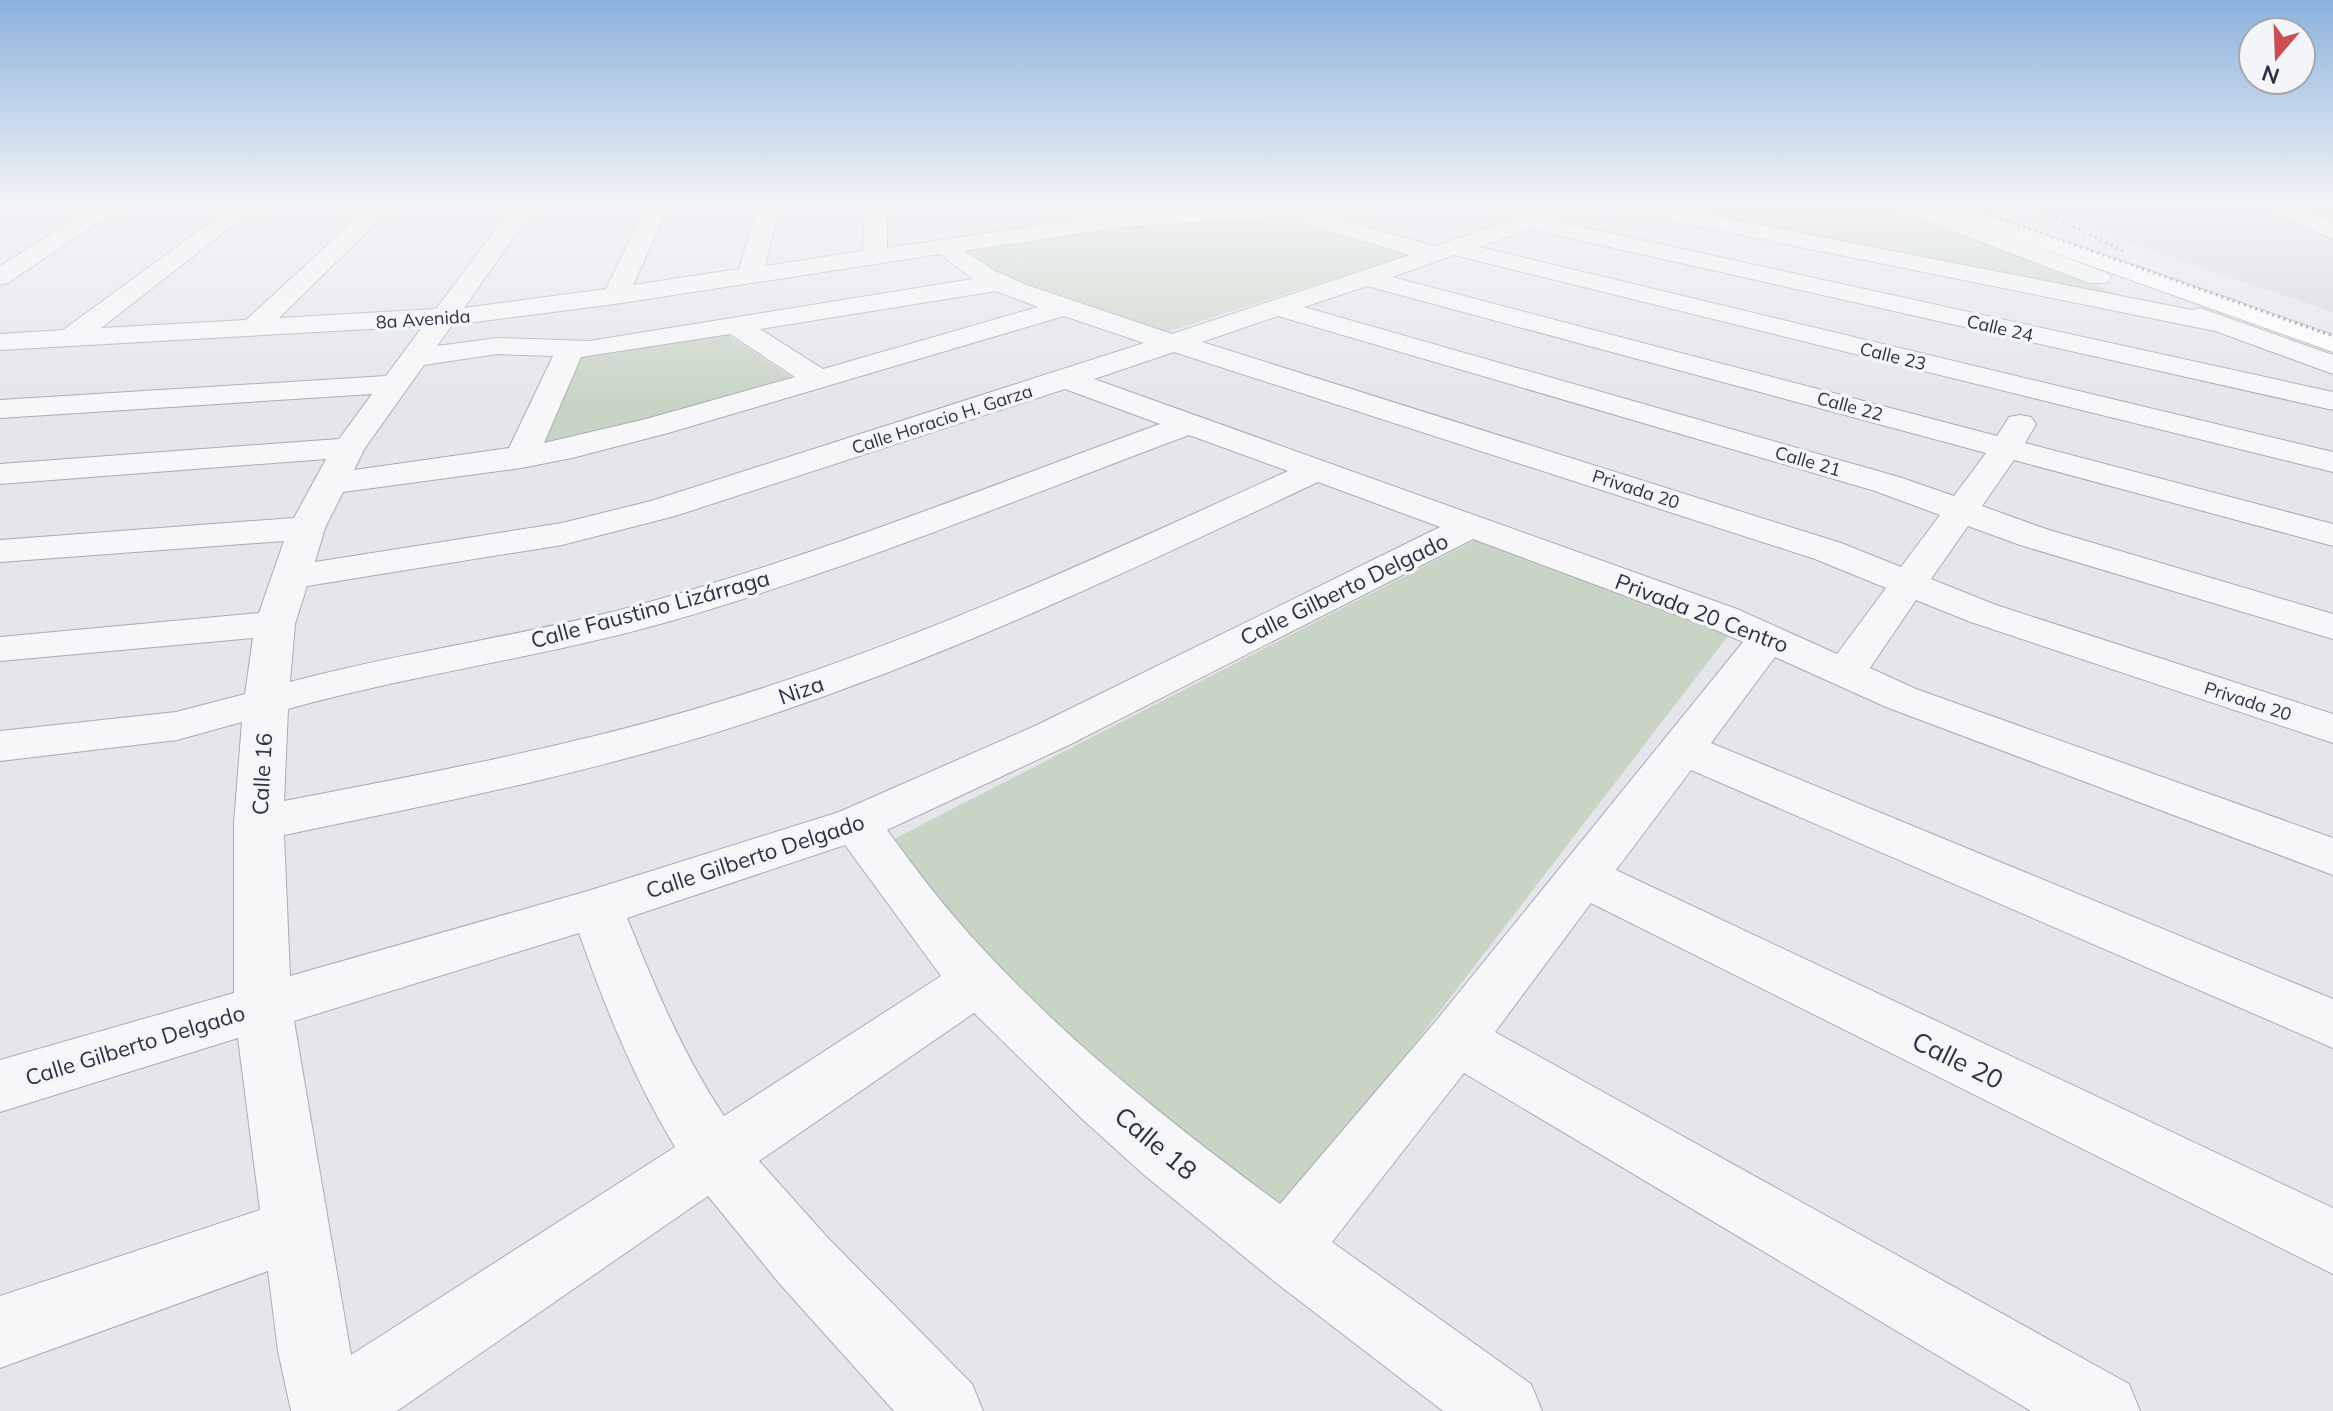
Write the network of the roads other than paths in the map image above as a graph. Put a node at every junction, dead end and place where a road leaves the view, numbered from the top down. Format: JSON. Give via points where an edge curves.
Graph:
{"nodes":[{"id":1,"x":160,"y":271,"type":"edge"},
{"id":2,"x":313,"y":271,"type":"edge"},
{"id":3,"x":478,"y":271,"type":"edge"},
{"id":4,"x":627,"y":271,"type":"edge"},
{"id":5,"x":751,"y":271,"type":"edge"},
{"id":6,"x":777,"y":271,"type":"edge"},
{"id":7,"x":973,"y":271,"type":"edge"},
{"id":8,"x":1387,"y":271,"type":"edge"},
{"id":9,"x":1528,"y":271,"type":"edge"},
{"id":10,"x":1746,"y":271,"type":"edge"},
{"id":11,"x":1982,"y":271,"type":"edge"},
{"id":12,"x":2061,"y":271,"type":"edge"},
{"id":13,"x":2082,"y":271,"type":"edge"},
{"id":14,"x":2126,"y":271,"type":"edge"},
{"id":15,"x":2196,"y":271,"type":"edge"},
{"id":16,"x":750,"y":275,"type":"junction"},
{"id":17,"x":1367,"y":278,"type":"junction"},
{"id":18,"x":996,"y":283,"type":"junction"},
{"id":19,"x":615,"y":296,"type":"junction"},
{"id":20,"x":2122,"y":297,"type":"junction"},
{"id":21,"x":2290,"y":303,"type":"dead end"},
{"id":22,"x":1064,"y":308,"type":"junction"},
{"id":23,"x":1279,"y":308,"type":"junction"},
{"id":24,"x":445,"y":318,"type":"junction"},
{"id":25,"x":734,"y":325,"type":"junction"},
{"id":26,"x":253,"y":328,"type":"junction"},
{"id":27,"x":70,"y":338,"type":"junction"},
{"id":28,"x":0,"y":342,"type":"edge"},
{"id":29,"x":1170,"y":344,"type":"junction"},
{"id":30,"x":2072,"y":344,"type":"junction"},
{"id":31,"x":2333,"y":344,"type":"edge"},
{"id":32,"x":570,"y":350,"type":"junction"},
{"id":33,"x":2333,"y":365,"type":"edge"},
{"id":34,"x":405,"y":371,"type":"junction"},
{"id":35,"x":819,"y":379,"type":"junction"},
{"id":36,"x":1066,"y":379,"type":"junction"},
{"id":37,"x":2039,"y":391,"type":"junction"},
{"id":38,"x":2333,"y":401,"type":"edge"},
{"id":39,"x":0,"y":409,"type":"edge"},
{"id":40,"x":1189,"y":424,"type":"junction"},
{"id":41,"x":2006,"y":448,"type":"junction"},
{"id":42,"x":521,"y":458,"type":"junction"},
{"id":43,"x":2333,"y":462,"type":"edge"},
{"id":44,"x":340,"y":466,"type":"junction"},
{"id":45,"x":1315,"y":471,"type":"junction"},
{"id":46,"x":0,"y":474,"type":"edge"},
{"id":47,"x":1961,"y":510,"type":"junction"},
{"id":48,"x":1471,"y":526,"type":"junction"},
{"id":49,"x":307,"y":528,"type":"junction"},
{"id":50,"x":2333,"y":535,"type":"edge"},
{"id":51,"x":0,"y":551,"type":"edge"},
{"id":52,"x":289,"y":577,"type":"junction"},
{"id":53,"x":1909,"y":583,"type":"junction"},
{"id":54,"x":275,"y":624,"type":"junction"},
{"id":55,"x":2333,"y":627,"type":"edge"},
{"id":56,"x":1769,"y":637,"type":"junction"},
{"id":57,"x":0,"y":649,"type":"edge"},
{"id":58,"x":1844,"y":674,"type":"junction"},
{"id":59,"x":266,"y":702,"type":"junction"},
{"id":60,"x":2333,"y":729,"type":"edge"},
{"id":61,"x":0,"y":746,"type":"edge"},
{"id":62,"x":1684,"y":749,"type":"junction"},
{"id":63,"x":259,"y":823,"type":"junction"},
{"id":64,"x":856,"y":824,"type":"junction"},
{"id":65,"x":2333,"y":857,"type":"edge"},
{"id":66,"x":1584,"y":877,"type":"junction"},
{"id":67,"x":596,"y":908,"type":"junction"},
{"id":68,"x":978,"y":981,"type":"junction"},
{"id":69,"x":263,"y":1006,"type":"junction"},
{"id":70,"x":2333,"y":1024,"type":"edge"},
{"id":71,"x":1456,"y":1039,"type":"junction"},
{"id":72,"x":0,"y":1086,"type":"edge"},
{"id":73,"x":715,"y":1157,"type":"junction"},
{"id":74,"x":295,"y":1230,"type":"junction"},
{"id":75,"x":2333,"y":1242,"type":"edge"},
{"id":76,"x":1286,"y":1248,"type":"junction"},
{"id":77,"x":0,"y":1332,"type":"edge"},
{"id":78,"x":331,"y":1411,"type":"edge"},
{"id":79,"x":945,"y":1411,"type":"edge"},
{"id":80,"x":1504,"y":1411,"type":"edge"},
{"id":81,"x":2102,"y":1411,"type":"edge"}],
"edges":[{"from":1,"to":27,"type":"street"},
{"from":2,"to":26,"type":"street"},
{"from":3,"to":24,"type":"street","name":"Calle 16"},
{"from":4,"to":19,"type":"street"},
{"from":5,"to":16,"type":"street"},
{"from":6,"to":16,"type":"street","name":"8a Avenida"},
{"from":7,"to":18,"type":"street","name":"Privada 20"},
{"from":8,"to":17,"type":"street","name":"Calle Horacio H. Garza"},
{"from":9,"to":37,"type":"street","name":"Calle 23"},
{"from":10,"to":30,"type":"street","name":"Calle 24"},
{"from":11,"to":20,"type":"street"},
{"from":12,"to":20,"type":"street"},
{"from":13,"to":20,"type":"main road"},
{"from":14,"to":31,"type":"main road"},
{"from":15,"to":21,"type":"main road"},
{"from":16,"to":19,"type":"street","name":"8a Avenida"},
{"from":17,"to":23,"type":"street","name":"Calle Horacio H. Garza"},
{"from":17,"to":41,"type":"street","name":"Calle 22"},
{"from":18,"to":22,"type":"street","name":"Privada 20"},
{"from":18,"to":25,"type":"street"},
{"from":19,"to":24,"type":"street","name":"8a Avenida"},
{"from":20,"to":30,"type":"street","via":[[2094,315]]},
{"from":20,"to":33,"type":"street","via":[[2226,325]]},
{"from":22,"to":29,"type":"street","name":"Privada 20"},
{"from":22,"to":35,"type":"street"},
{"from":23,"to":29,"type":"street","name":"Calle Horacio H. Garza"},
{"from":23,"to":47,"type":"street","name":"Calle 21"},
{"from":24,"to":26,"type":"street","name":"8a Avenida"},
{"from":24,"to":34,"type":"street","name":"Calle 16"},
{"from":25,"to":32,"type":"street"},
{"from":25,"to":35,"type":"street"},
{"from":26,"to":27,"type":"street","name":"8a Avenida"},
{"from":27,"to":28,"type":"street","name":"8a Avenida"},
{"from":29,"to":36,"type":"street","name":"Calle Horacio H. Garza"},
{"from":29,"to":53,"type":"street","name":"Privada 20","via":[[1770,532]]},
{"from":30,"to":37,"type":"street"},
{"from":30,"to":38,"type":"street","name":"Calle 24"},
{"from":32,"to":34,"type":"street","via":[[497,346]]},
{"from":32,"to":42,"type":"street"},
{"from":34,"to":39,"type":"street"},
{"from":34,"to":44,"type":"street","name":"Calle 16"},
{"from":35,"to":42,"type":"street","via":[[629,434]]},
{"from":36,"to":40,"type":"street","name":"Privada 20 Centro"},
{"from":36,"to":52,"type":"street","name":"Calle Horacio H. Garza","via":[[615,522]]},
{"from":37,"to":41,"type":"street"},
{"from":37,"to":43,"type":"street","name":"Calle 23"},
{"from":40,"to":45,"type":"street","name":"Privada 20 Centro"},
{"from":40,"to":59,"type":"street","name":"Calle Faustino Lizárraga","via":[[846,552],[712,596],[599,628],[360,676]]},
{"from":41,"to":47,"type":"street"},
{"from":41,"to":50,"type":"street","name":"Calle 22"},
{"from":42,"to":44,"type":"street"},
{"from":44,"to":46,"type":"street"},
{"from":44,"to":49,"type":"street","name":"Calle 16"},
{"from":45,"to":48,"type":"street","name":"Privada 20 Centro"},
{"from":45,"to":63,"type":"street","name":"Niza","via":[[820,684],[597,751]]},
{"from":47,"to":53,"type":"street"},
{"from":47,"to":55,"type":"street","name":"Calle 21","via":[[2033,537]]},
{"from":48,"to":56,"type":"street","name":"Privada 20 Centro"},
{"from":48,"to":64,"type":"street","name":"Calle Gilberto Delgado","via":[[1053,735]]},
{"from":49,"to":51,"type":"street"},
{"from":49,"to":52,"type":"street","name":"Calle 16"},
{"from":52,"to":54,"type":"street","name":"Calle 16"},
{"from":53,"to":58,"type":"street"},
{"from":53,"to":60,"type":"street","name":"Privada 20","via":[[2032,631]]},
{"from":54,"to":57,"type":"street"},
{"from":54,"to":59,"type":"street","name":"Calle 16"},
{"from":56,"to":58,"type":"street","name":"Privada 20 Centro"},
{"from":56,"to":62,"type":"street"},
{"from":58,"to":65,"type":"street","name":"Privada 20 Centro"},
{"from":59,"to":61,"type":"street","name":"Calle Faustino Lizárraga","via":[[177,726]]},
{"from":59,"to":63,"type":"street","name":"Calle 16"},
{"from":62,"to":66,"type":"street"},
{"from":62,"to":70,"type":"street"},
{"from":63,"to":69,"type":"street","name":"Calle 16"},
{"from":64,"to":67,"type":"street","name":"Calle Gilberto Delgado"},
{"from":64,"to":68,"type":"street","name":"Calle 18","via":[[923,917]]},
{"from":66,"to":71,"type":"street"},
{"from":66,"to":75,"type":"street","name":"Calle 20"},
{"from":67,"to":69,"type":"street","name":"Calle Gilberto Delgado"},
{"from":67,"to":73,"type":"street","via":[[639,1020],[676,1095]]},
{"from":68,"to":73,"type":"street"},
{"from":68,"to":76,"type":"street","name":"Calle 18","via":[[1083,1081]]},
{"from":69,"to":72,"type":"street","name":"Calle Gilberto Delgado"},
{"from":69,"to":74,"type":"street","name":"Calle 16"},
{"from":71,"to":76,"type":"street"},
{"from":71,"to":81,"type":"street"},
{"from":73,"to":78,"type":"street"},
{"from":73,"to":79,"type":"street"},
{"from":74,"to":77,"type":"street"},
{"from":74,"to":78,"type":"street","name":"Calle 16","via":[[314,1351]]},
{"from":76,"to":80,"type":"street","name":"Calle 18"}]}
